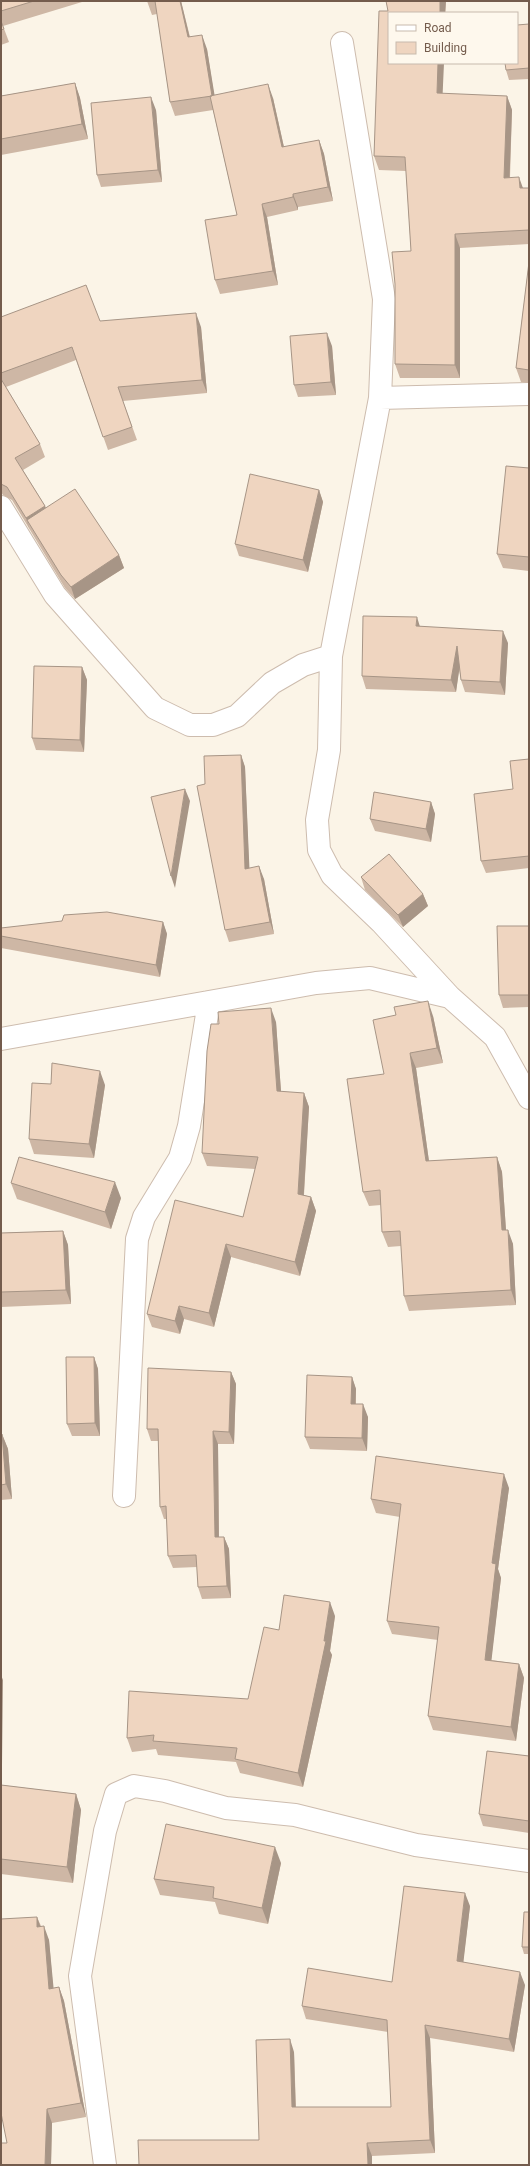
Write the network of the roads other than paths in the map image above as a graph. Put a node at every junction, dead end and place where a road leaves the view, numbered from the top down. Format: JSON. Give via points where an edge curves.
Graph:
{"nodes":[{"id":1,"x":342,"y":43,"type":"dead end"},
{"id":2,"x":529,"y":394,"type":"edge"},
{"id":3,"x":380,"y":398,"type":"junction"},
{"id":4,"x":1,"y":507,"type":"edge"},
{"id":5,"x":331,"y":656,"type":"junction"},
{"id":6,"x":450,"y":997,"type":"junction"},
{"id":7,"x":209,"y":1002,"type":"junction"},
{"id":8,"x":1,"y":1039,"type":"edge"},
{"id":9,"x":529,"y":1098,"type":"edge"},
{"id":10,"x":124,"y":1496,"type":"dead end"},
{"id":11,"x":529,"y":1860,"type":"edge"},
{"id":12,"x":105,"y":2165,"type":"edge"}],
"edges":[{"from":1,"to":3,"type":"street","via":[[384,299]]},
{"from":2,"to":3,"type":"street"},
{"from":3,"to":5,"type":"street"},
{"from":4,"to":5,"type":"street","via":[[54,595],[155,708],[190,725],[213,725],[237,716],[272,683],[303,664]]},
{"from":5,"to":6,"type":"street","via":[[329,750],[318,820],[319,850],[332,875],[381,922]]},
{"from":6,"to":7,"type":"street","via":[[370,978],[316,983]]},
{"from":6,"to":9,"type":"street","via":[[495,1037]]},
{"from":7,"to":8,"type":"street"},
{"from":7,"to":10,"type":"street","via":[[190,1126],[180,1158],[144,1217],[137,1239]]},
{"from":11,"to":12,"type":"street","via":[[416,1845],[295,1815],[226,1808],[165,1791],[134,1786],[116,1794],[105,1831],[80,1976]]}]}
